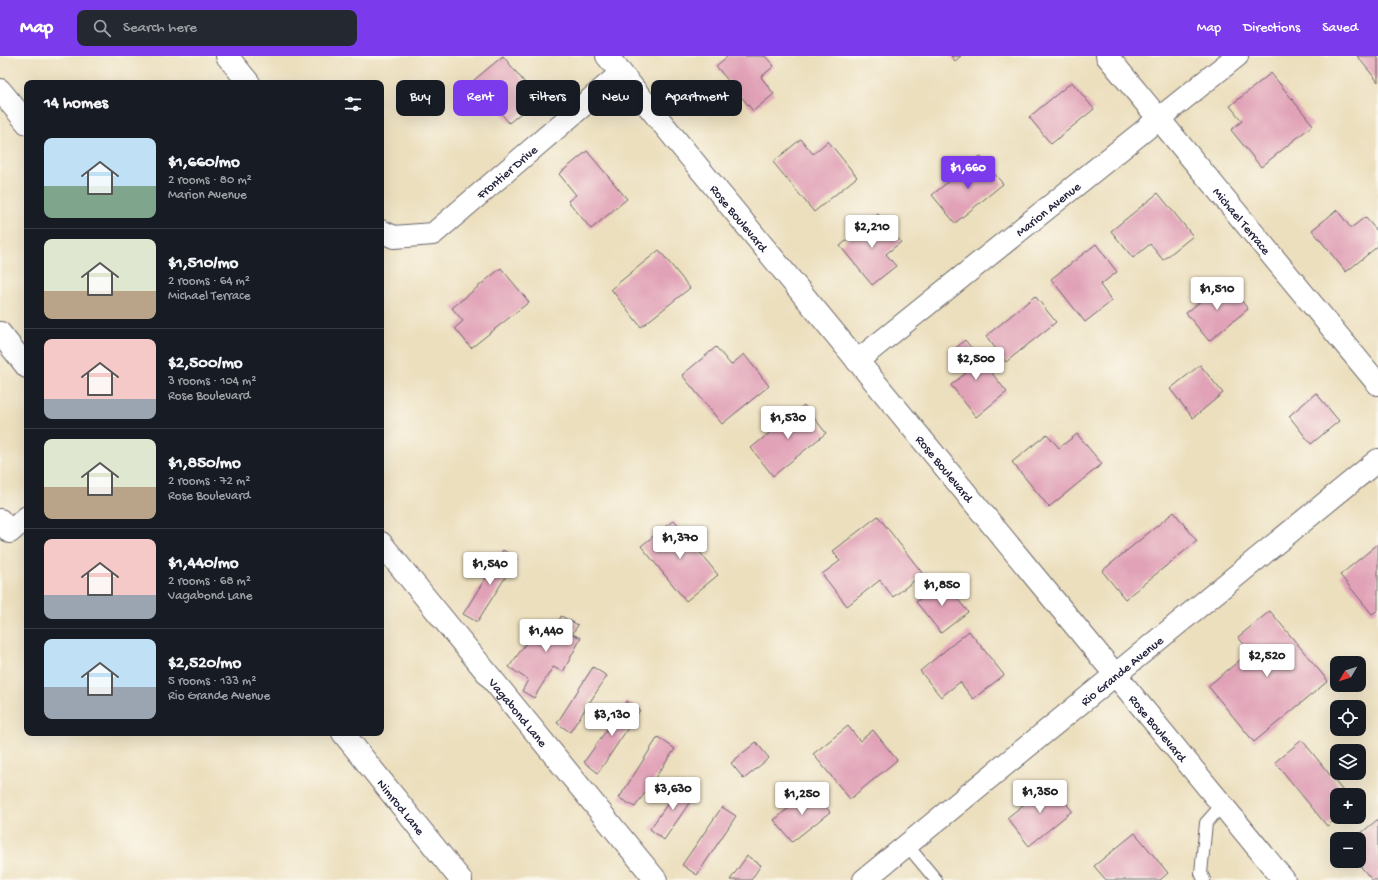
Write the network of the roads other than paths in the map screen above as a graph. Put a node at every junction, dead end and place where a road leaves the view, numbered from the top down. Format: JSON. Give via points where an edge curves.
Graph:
{"nodes":[{"id":1,"x":227,"y":56,"type":"edge"},
{"id":2,"x":607,"y":56,"type":"edge"},
{"id":3,"x":1108,"y":56,"type":"edge"},
{"id":4,"x":1237,"y":56,"type":"edge"},
{"id":5,"x":621,"y":73,"type":"junction"},
{"id":6,"x":247,"y":80,"type":"edge"},
{"id":7,"x":0,"y":90,"type":"edge"},
{"id":8,"x":24,"y":119,"type":"edge"},
{"id":9,"x":1159,"y":120,"type":"junction"},
{"id":10,"x":384,"y":232,"type":"edge"},
{"id":11,"x":0,"y":333,"type":"edge"},
{"id":12,"x":857,"y":361,"type":"junction"},
{"id":13,"x":24,"y":363,"type":"edge"},
{"id":14,"x":1378,"y":384,"type":"edge"},
{"id":15,"x":1378,"y":460,"type":"edge"},
{"id":16,"x":24,"y":518,"type":"edge"},
{"id":17,"x":5,"y":526,"type":"edge"},
{"id":18,"x":384,"y":547,"type":"edge"},
{"id":19,"x":1115,"y":676,"type":"junction"},
{"id":20,"x":345,"y":736,"type":"edge"},
{"id":21,"x":1222,"y":805,"type":"junction"},
{"id":22,"x":908,"y":845,"type":"junction"},
{"id":23,"x":461,"y":880,"type":"edge"},
{"id":24,"x":656,"y":880,"type":"edge"},
{"id":25,"x":864,"y":880,"type":"edge"},
{"id":26,"x":936,"y":880,"type":"edge"},
{"id":27,"x":1204,"y":880,"type":"edge"},
{"id":28,"x":1284,"y":880,"type":"edge"}],
"edges":[{"from":1,"to":6,"type":"street"},
{"from":2,"to":5,"type":"street","name":"Rose Boulevard"},
{"from":3,"to":9,"type":"street","name":"Michael Terrace"},
{"from":4,"to":9,"type":"street","name":"Marion Avenue"},
{"from":5,"to":10,"type":"street","name":"Frontier Drive","via":[[432,234],[394,237]]},
{"from":5,"to":12,"type":"street","name":"Rose Boulevard"},
{"from":7,"to":8,"type":"street"},
{"from":9,"to":12,"type":"street","name":"Marion Avenue"},
{"from":9,"to":14,"type":"street","name":"Michael Terrace"},
{"from":11,"to":13,"type":"street"},
{"from":12,"to":19,"type":"street","name":"Rose Boulevard"},
{"from":15,"to":19,"type":"street","name":"Rio Grande Avenue"},
{"from":16,"to":17,"type":"street"},
{"from":18,"to":24,"type":"street","name":"Vagabond Lane"},
{"from":19,"to":21,"type":"street","name":"Rose Boulevard"},
{"from":19,"to":22,"type":"street","name":"Rio Grande Avenue"},
{"from":20,"to":23,"type":"street","name":"Nimrod Lane"},
{"from":21,"to":27,"type":"lane","via":[[1206,823],[1201,873]]},
{"from":21,"to":28,"type":"street","name":"Rose Boulevard"},
{"from":22,"to":25,"type":"street","name":"Rio Grande Avenue"},
{"from":22,"to":26,"type":"lane"}]}
